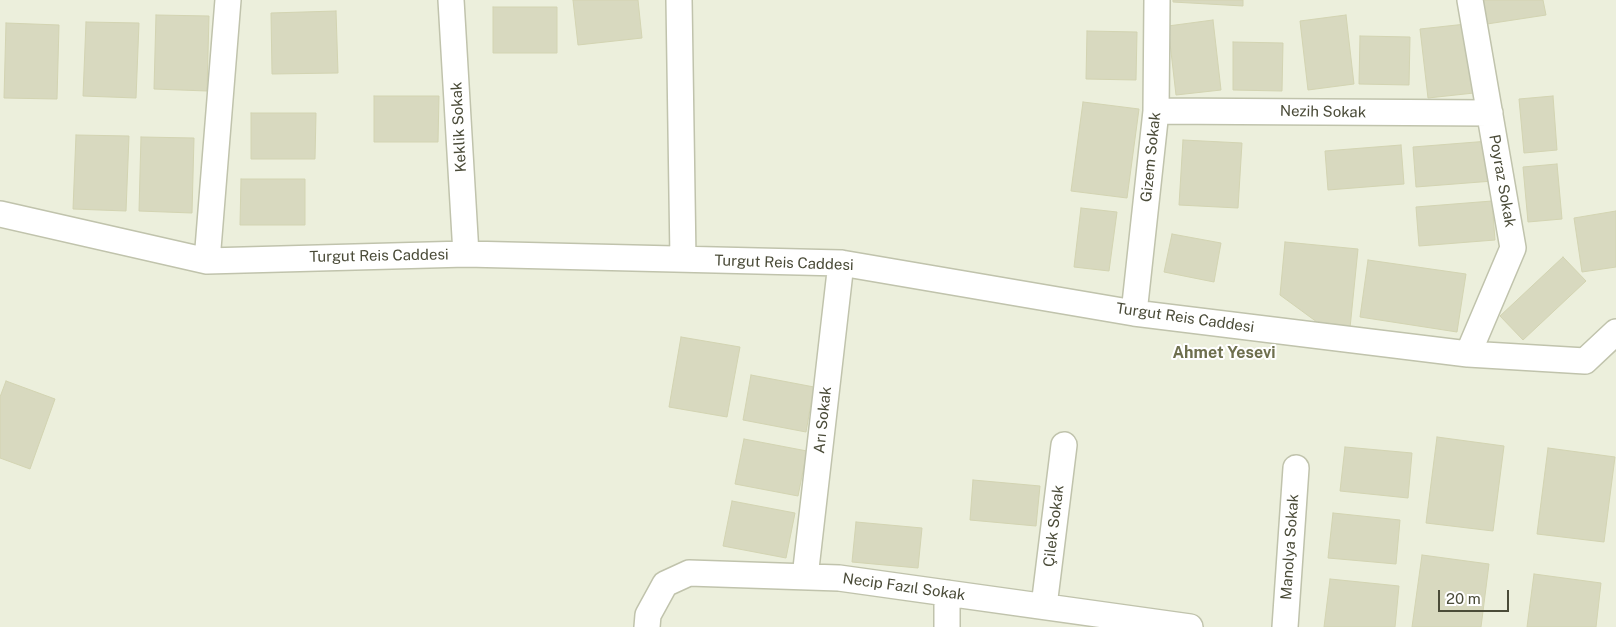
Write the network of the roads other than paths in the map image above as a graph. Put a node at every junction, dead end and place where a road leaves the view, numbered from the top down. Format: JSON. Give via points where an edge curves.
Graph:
{"nodes":[{"id":1,"x":228,"y":0,"type":"edge"},
{"id":2,"x":451,"y":0,"type":"edge"},
{"id":3,"x":679,"y":0,"type":"edge"},
{"id":4,"x":1157,"y":0,"type":"edge"},
{"id":5,"x":1470,"y":0,"type":"edge"},
{"id":6,"x":1156,"y":110,"type":"junction"},
{"id":7,"x":1490,"y":114,"type":"junction"},
{"id":8,"x":0,"y":214,"type":"edge"},
{"id":9,"x":466,"y":254,"type":"junction"},
{"id":10,"x":683,"y":259,"type":"junction"},
{"id":11,"x":207,"y":261,"type":"junction"},
{"id":12,"x":841,"y":263,"type":"junction"},
{"id":13,"x":1134,"y":313,"type":"junction"},
{"id":14,"x":1616,"y":332,"type":"edge"},
{"id":15,"x":1468,"y":354,"type":"junction"},
{"id":16,"x":1064,"y":445,"type":"dead end"},
{"id":17,"x":1296,"y":468,"type":"dead end"},
{"id":18,"x":805,"y":577,"type":"junction"},
{"id":19,"x":947,"y":593,"type":"junction"},
{"id":20,"x":1044,"y":606,"type":"junction"},
{"id":21,"x":1149,"y":624,"type":"edge"},
{"id":22,"x":647,"y":627,"type":"edge"},
{"id":23,"x":947,"y":627,"type":"edge"},
{"id":24,"x":1190,"y":627,"type":"edge"},
{"id":25,"x":1285,"y":627,"type":"edge"}],
"edges":[{"from":1,"to":11,"type":"street"},
{"from":2,"to":9,"type":"street","name":"Keklik Sokak"},
{"from":3,"to":10,"type":"street"},
{"from":4,"to":6,"type":"street","name":"Gizem Sokak"},
{"from":5,"to":7,"type":"street","name":"Poyraz Sokak"},
{"from":6,"to":7,"type":"street","name":"Nezih Sokak"},
{"from":6,"to":13,"type":"street","name":"Gizem Sokak"},
{"from":7,"to":15,"type":"street","name":"Poyraz Sokak","via":[[1514,248]]},
{"from":8,"to":11,"type":"street","name":"Turgut Reis Caddesi"},
{"from":9,"to":10,"type":"street","name":"Turgut Reis Caddesi"},
{"from":9,"to":11,"type":"street","name":"Turgut Reis Caddesi"},
{"from":10,"to":12,"type":"street","name":"Turgut Reis Caddesi"},
{"from":12,"to":13,"type":"street","name":"Turgut Reis Caddesi"},
{"from":12,"to":18,"type":"street","name":"Arı Sokak"},
{"from":13,"to":15,"type":"street","name":"Turgut Reis Caddesi"},
{"from":14,"to":15,"type":"street","name":"Turgut Reis Caddesi","via":[[1584,360]]},
{"from":16,"to":20,"type":"street","name":"Çilek Sokak"},
{"from":17,"to":25,"type":"street","name":"Manolya Sokak"},
{"from":18,"to":19,"type":"street","name":"Necip Fazıl Sokak","via":[[839,578]]},
{"from":18,"to":22,"type":"street","name":"Necip Fazıl Sokak","via":[[689,573],[665,584],[648,615]]},
{"from":19,"to":20,"type":"street","name":"Necip Fazıl Sokak"},
{"from":19,"to":23,"type":"street"},
{"from":20,"to":21,"type":"street","name":"Necip Fazıl Sokak"},
{"from":21,"to":24,"type":"street","name":"Necip Fazıl Sokak"}]}
